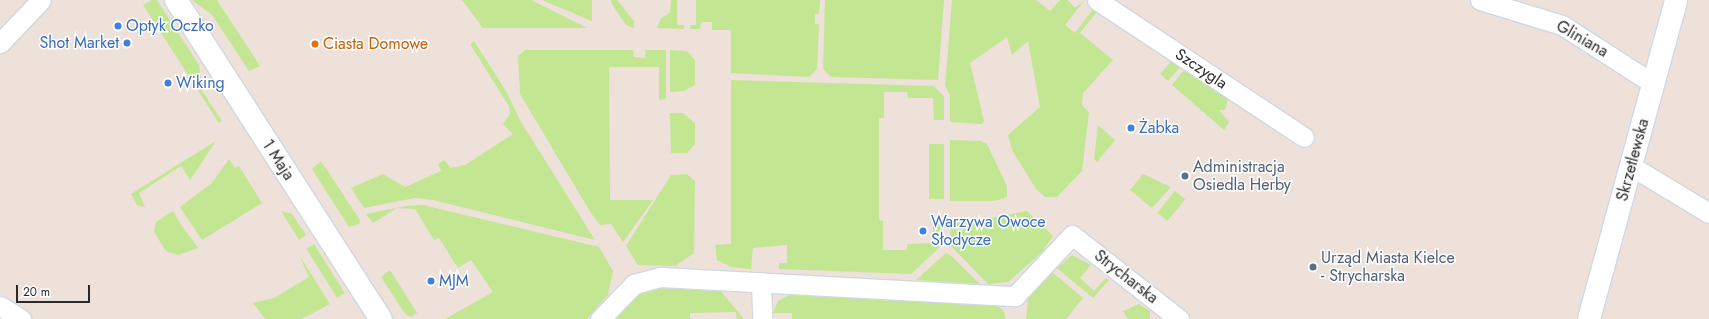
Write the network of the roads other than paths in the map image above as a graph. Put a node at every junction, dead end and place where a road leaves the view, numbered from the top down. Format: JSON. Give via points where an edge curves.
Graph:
{"nodes":[{"id":1,"x":41,"y":0,"type":"edge"},
{"id":2,"x":176,"y":0,"type":"edge"},
{"id":3,"x":1098,"y":0,"type":"edge"},
{"id":4,"x":1480,"y":0,"type":"edge"},
{"id":5,"x":1676,"y":0,"type":"edge"},
{"id":6,"x":0,"y":41,"type":"edge"},
{"id":7,"x":1654,"y":84,"type":"junction"},
{"id":8,"x":1304,"y":137,"type":"dead end"},
{"id":9,"x":1631,"y":166,"type":"junction"},
{"id":10,"x":1709,"y":213,"type":"edge"},
{"id":11,"x":761,"y":282,"type":"junction"},
{"id":12,"x":0,"y":306,"type":"edge"},
{"id":13,"x":21,"y":319,"type":"edge"},
{"id":14,"x":380,"y":319,"type":"edge"},
{"id":15,"x":600,"y":319,"type":"edge"},
{"id":16,"x":762,"y":319,"type":"edge"},
{"id":17,"x":1179,"y":319,"type":"edge"},
{"id":18,"x":1589,"y":319,"type":"edge"}],
"edges":[{"from":1,"to":6,"type":"street"},
{"from":2,"to":14,"type":"street","name":"1 Maja"},
{"from":3,"to":8,"type":"street","name":"Szczygla"},
{"from":4,"to":7,"type":"street","name":"Gliniana","via":[[1562,25]]},
{"from":5,"to":7,"type":"street","name":"Skrzetlewska"},
{"from":7,"to":9,"type":"street","name":"Skrzetlewska"},
{"from":9,"to":10,"type":"street"},
{"from":9,"to":18,"type":"street","name":"Skrzetlewska"},
{"from":11,"to":15,"type":"street","via":[[648,278],[624,292]]},
{"from":11,"to":16,"type":"street"},
{"from":11,"to":17,"type":"street","name":"Strycharska","via":[[1015,296],[1072,235]]},
{"from":12,"to":13,"type":"street"}]}
